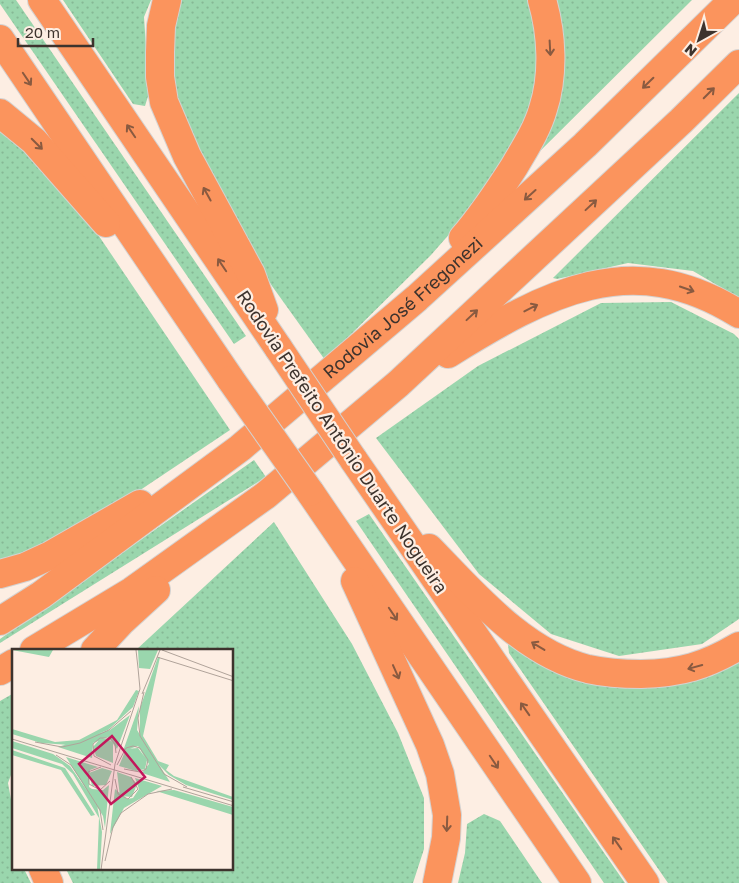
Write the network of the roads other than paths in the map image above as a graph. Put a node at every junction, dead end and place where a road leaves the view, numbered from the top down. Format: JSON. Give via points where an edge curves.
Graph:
{"nodes":[{"id":1,"x":42,"y":0,"type":"edge"},
{"id":2,"x":167,"y":0,"type":"edge"},
{"id":3,"x":542,"y":0,"type":"edge"},
{"id":4,"x":733,"y":0,"type":"edge"},
{"id":5,"x":0,"y":39,"type":"edge"},
{"id":6,"x":739,"y":64,"type":"edge"},
{"id":7,"x":0,"y":113,"type":"edge"},
{"id":8,"x":417,"y":298,"type":"junction"},
{"id":9,"x":739,"y":314,"type":"edge"},
{"id":10,"x":194,"y":325,"type":"junction"},
{"id":11,"x":279,"y":349,"type":"junction"},
{"id":12,"x":398,"y":384,"type":"junction"},
{"id":13,"x":240,"y":448,"type":"junction"},
{"id":14,"x":266,"y":495,"type":"junction"},
{"id":15,"x":377,"y":495,"type":"junction"},
{"id":16,"x":326,"y":515,"type":"junction"},
{"id":17,"x":0,"y":574,"type":"edge"},
{"id":18,"x":0,"y":621,"type":"edge"},
{"id":19,"x":739,"y":646,"type":"edge"},
{"id":20,"x":36,"y":649,"type":"edge"},
{"id":21,"x":96,"y":649,"type":"edge"},
{"id":22,"x":12,"y":664,"type":"edge"},
{"id":23,"x":0,"y":671,"type":"edge"},
{"id":24,"x":43,"y":870,"type":"edge"},
{"id":25,"x":49,"y":883,"type":"edge"},
{"id":26,"x":436,"y":883,"type":"edge"},
{"id":27,"x":576,"y":883,"type":"edge"},
{"id":28,"x":645,"y":883,"type":"edge"}],
"edges":[{"from":11,"to":1,"type":"highway","name":"Rodovia Prefeito Antônio Duarte Nogueira","one_way":true},
{"from":11,"to":2,"type":"highway","one_way":true,"via":[[251,274],[186,156],[164,102],[160,52]]},
{"from":3,"to":8,"type":"highway","one_way":true,"via":[[547,15],[551,60],[544,109],[530,140],[498,192]]},
{"from":4,"to":8,"type":"highway","name":"Rodovia José Fregonezi","one_way":true,"via":[[585,145]]},
{"from":5,"to":10,"type":"highway","one_way":true},
{"from":12,"to":6,"type":"highway","one_way":true},
{"from":7,"to":10,"type":"highway","one_way":true,"via":[[54,162]]},
{"from":8,"to":13,"type":"highway","name":"Rodovia José Fregonezi"},
{"from":12,"to":9,"type":"highway","one_way":true,"via":[[546,300],[606,282],[643,280],[684,288]]},
{"from":10,"to":16,"type":"highway","bridge":true},
{"from":11,"to":15,"type":"highway","name":"Rodovia Prefeito Antônio Duarte Nogueira","bridge":true},
{"from":12,"to":14,"type":"highway"},
{"from":13,"to":17,"type":"highway","via":[[51,555]]},
{"from":13,"to":18,"type":"highway","name":"Rodovia José Fregonezi","via":[[41,595]]},
{"from":14,"to":20,"type":"highway","via":[[132,591]]},
{"from":14,"to":21,"type":"highway","via":[[146,599]]},
{"from":19,"to":15,"type":"highway","one_way":true,"via":[[698,667],[653,674],[609,672],[565,661],[508,626]]},
{"from":28,"to":15,"type":"highway","name":"Rodovia Prefeito Antônio Duarte Nogueira","one_way":true},
{"from":16,"to":26,"type":"highway","one_way":true,"via":[[430,745],[440,774],[447,823]]},
{"from":16,"to":27,"type":"highway","one_way":true},
{"from":22,"to":23,"type":"highway"},
{"from":24,"to":25,"type":"highway"}]}
